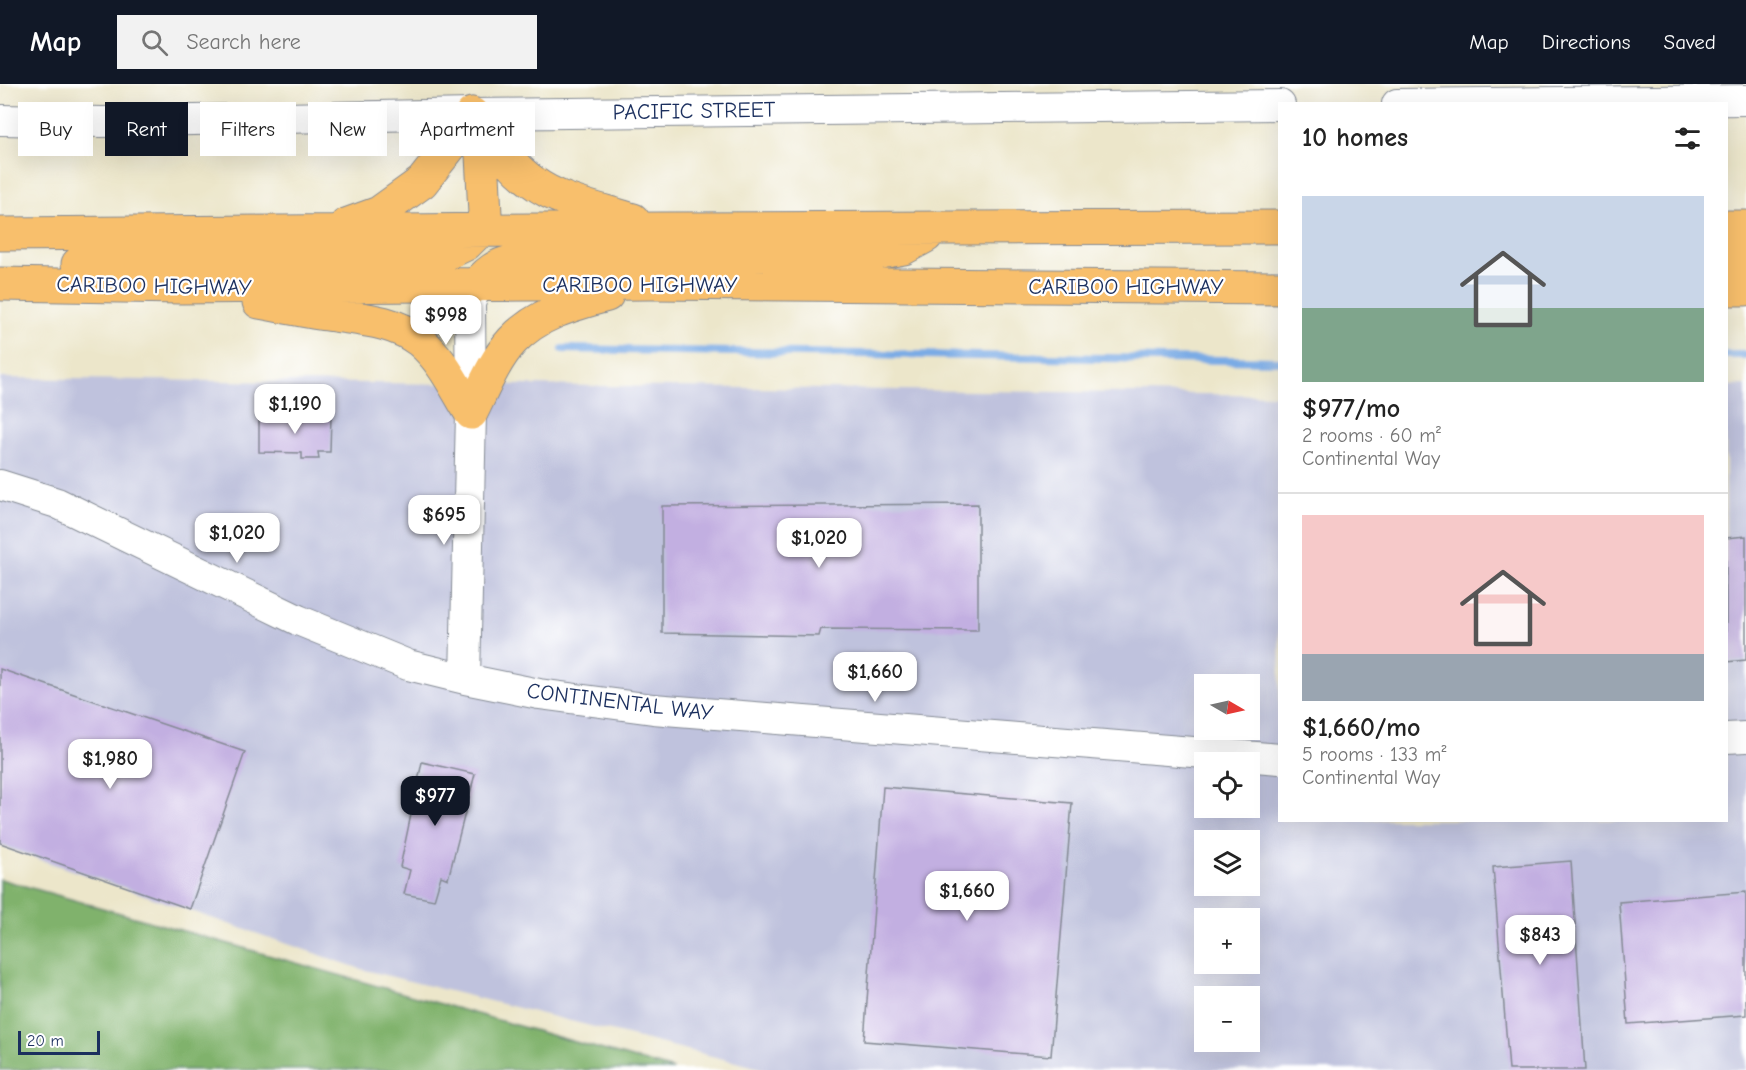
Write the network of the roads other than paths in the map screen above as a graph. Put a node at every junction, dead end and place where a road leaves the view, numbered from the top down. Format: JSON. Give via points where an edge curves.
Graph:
{"nodes":[{"id":1,"x":1746,"y":100,"type":"edge"},
{"id":2,"x":1572,"y":102,"type":"edge"},
{"id":3,"x":1278,"y":105,"type":"edge"},
{"id":4,"x":535,"y":113,"type":"edge"},
{"id":5,"x":399,"y":116,"type":"edge"},
{"id":6,"x":0,"y":120,"type":"edge"},
{"id":7,"x":443,"y":156,"type":"edge"},
{"id":8,"x":482,"y":156,"type":"edge"},
{"id":9,"x":506,"y":156,"type":"edge"},
{"id":10,"x":1278,"y":227,"type":"edge"},
{"id":11,"x":1728,"y":227,"type":"edge"},
{"id":12,"x":1746,"y":227,"type":"edge"},
{"id":13,"x":941,"y":228,"type":"junction"},
{"id":14,"x":660,"y":229,"type":"junction"},
{"id":15,"x":480,"y":230,"type":"junction"},
{"id":16,"x":329,"y":231,"type":"junction"},
{"id":17,"x":0,"y":234,"type":"edge"},
{"id":18,"x":1728,"y":260,"type":"edge"},
{"id":19,"x":1746,"y":260,"type":"edge"},
{"id":20,"x":0,"y":269,"type":"edge"},
{"id":21,"x":651,"y":283,"type":"junction"},
{"id":22,"x":0,"y":284,"type":"edge"},
{"id":23,"x":476,"y":286,"type":"junction"},
{"id":24,"x":181,"y":287,"type":"junction"},
{"id":25,"x":1278,"y":288,"type":"edge"},
{"id":26,"x":1728,"y":289,"type":"edge"},
{"id":27,"x":1746,"y":289,"type":"edge"},
{"id":28,"x":471,"y":413,"type":"junction"},
{"id":29,"x":0,"y":485,"type":"edge"},
{"id":30,"x":465,"y":679,"type":"junction"},
{"id":31,"x":1746,"y":737,"type":"edge"},
{"id":32,"x":1728,"y":738,"type":"edge"},
{"id":33,"x":1278,"y":759,"type":"edge"}],
"edges":[{"from":1,"to":2,"type":"street"},
{"from":3,"to":4,"type":"street","name":"PACIFIC STREET"},
{"from":5,"to":6,"type":"street","name":"PACIFIC STREET","via":[[102,122]]},
{"from":7,"to":16,"type":"highway","via":[[422,182],[379,213]]},
{"from":8,"to":15,"type":"highway","via":[[485,214]]},
{"from":9,"to":14,"type":"highway","via":[[533,183],[555,195]]},
{"from":10,"to":13,"type":"highway"},
{"from":11,"to":12,"type":"highway"},
{"from":13,"to":14,"type":"highway"},
{"from":13,"to":23,"type":"highway","via":[[904,248],[875,253],[527,258],[486,272]]},
{"from":14,"to":15,"type":"highway"},
{"from":15,"to":16,"type":"highway"},
{"from":15,"to":20,"type":"highway","via":[[466,244],[445,254],[412,259]]},
{"from":16,"to":17,"type":"highway"},
{"from":18,"to":19,"type":"highway"},
{"from":21,"to":23,"type":"highway","name":"CARIBOO HIGHWAY"},
{"from":21,"to":25,"type":"highway","name":"CARIBOO HIGHWAY"},
{"from":21,"to":28,"type":"highway","via":[[573,304],[530,326],[512,341]]},
{"from":22,"to":24,"type":"highway","name":"CARIBOO HIGHWAY"},
{"from":23,"to":24,"type":"highway","name":"CARIBOO HIGHWAY"},
{"from":23,"to":28,"type":"street","via":[[470,304]]},
{"from":24,"to":28,"type":"highway","via":[[369,319],[400,329],[420,341],[441,364]]},
{"from":26,"to":27,"type":"highway"},
{"from":28,"to":30,"type":"street"},
{"from":29,"to":30,"type":"street","name":"CONTINENTAL WAY","via":[[57,503],[298,620],[408,665]]},
{"from":30,"to":33,"type":"street","name":"CONTINENTAL WAY","via":[[538,694],[653,709]]},
{"from":31,"to":32,"type":"street"}]}
